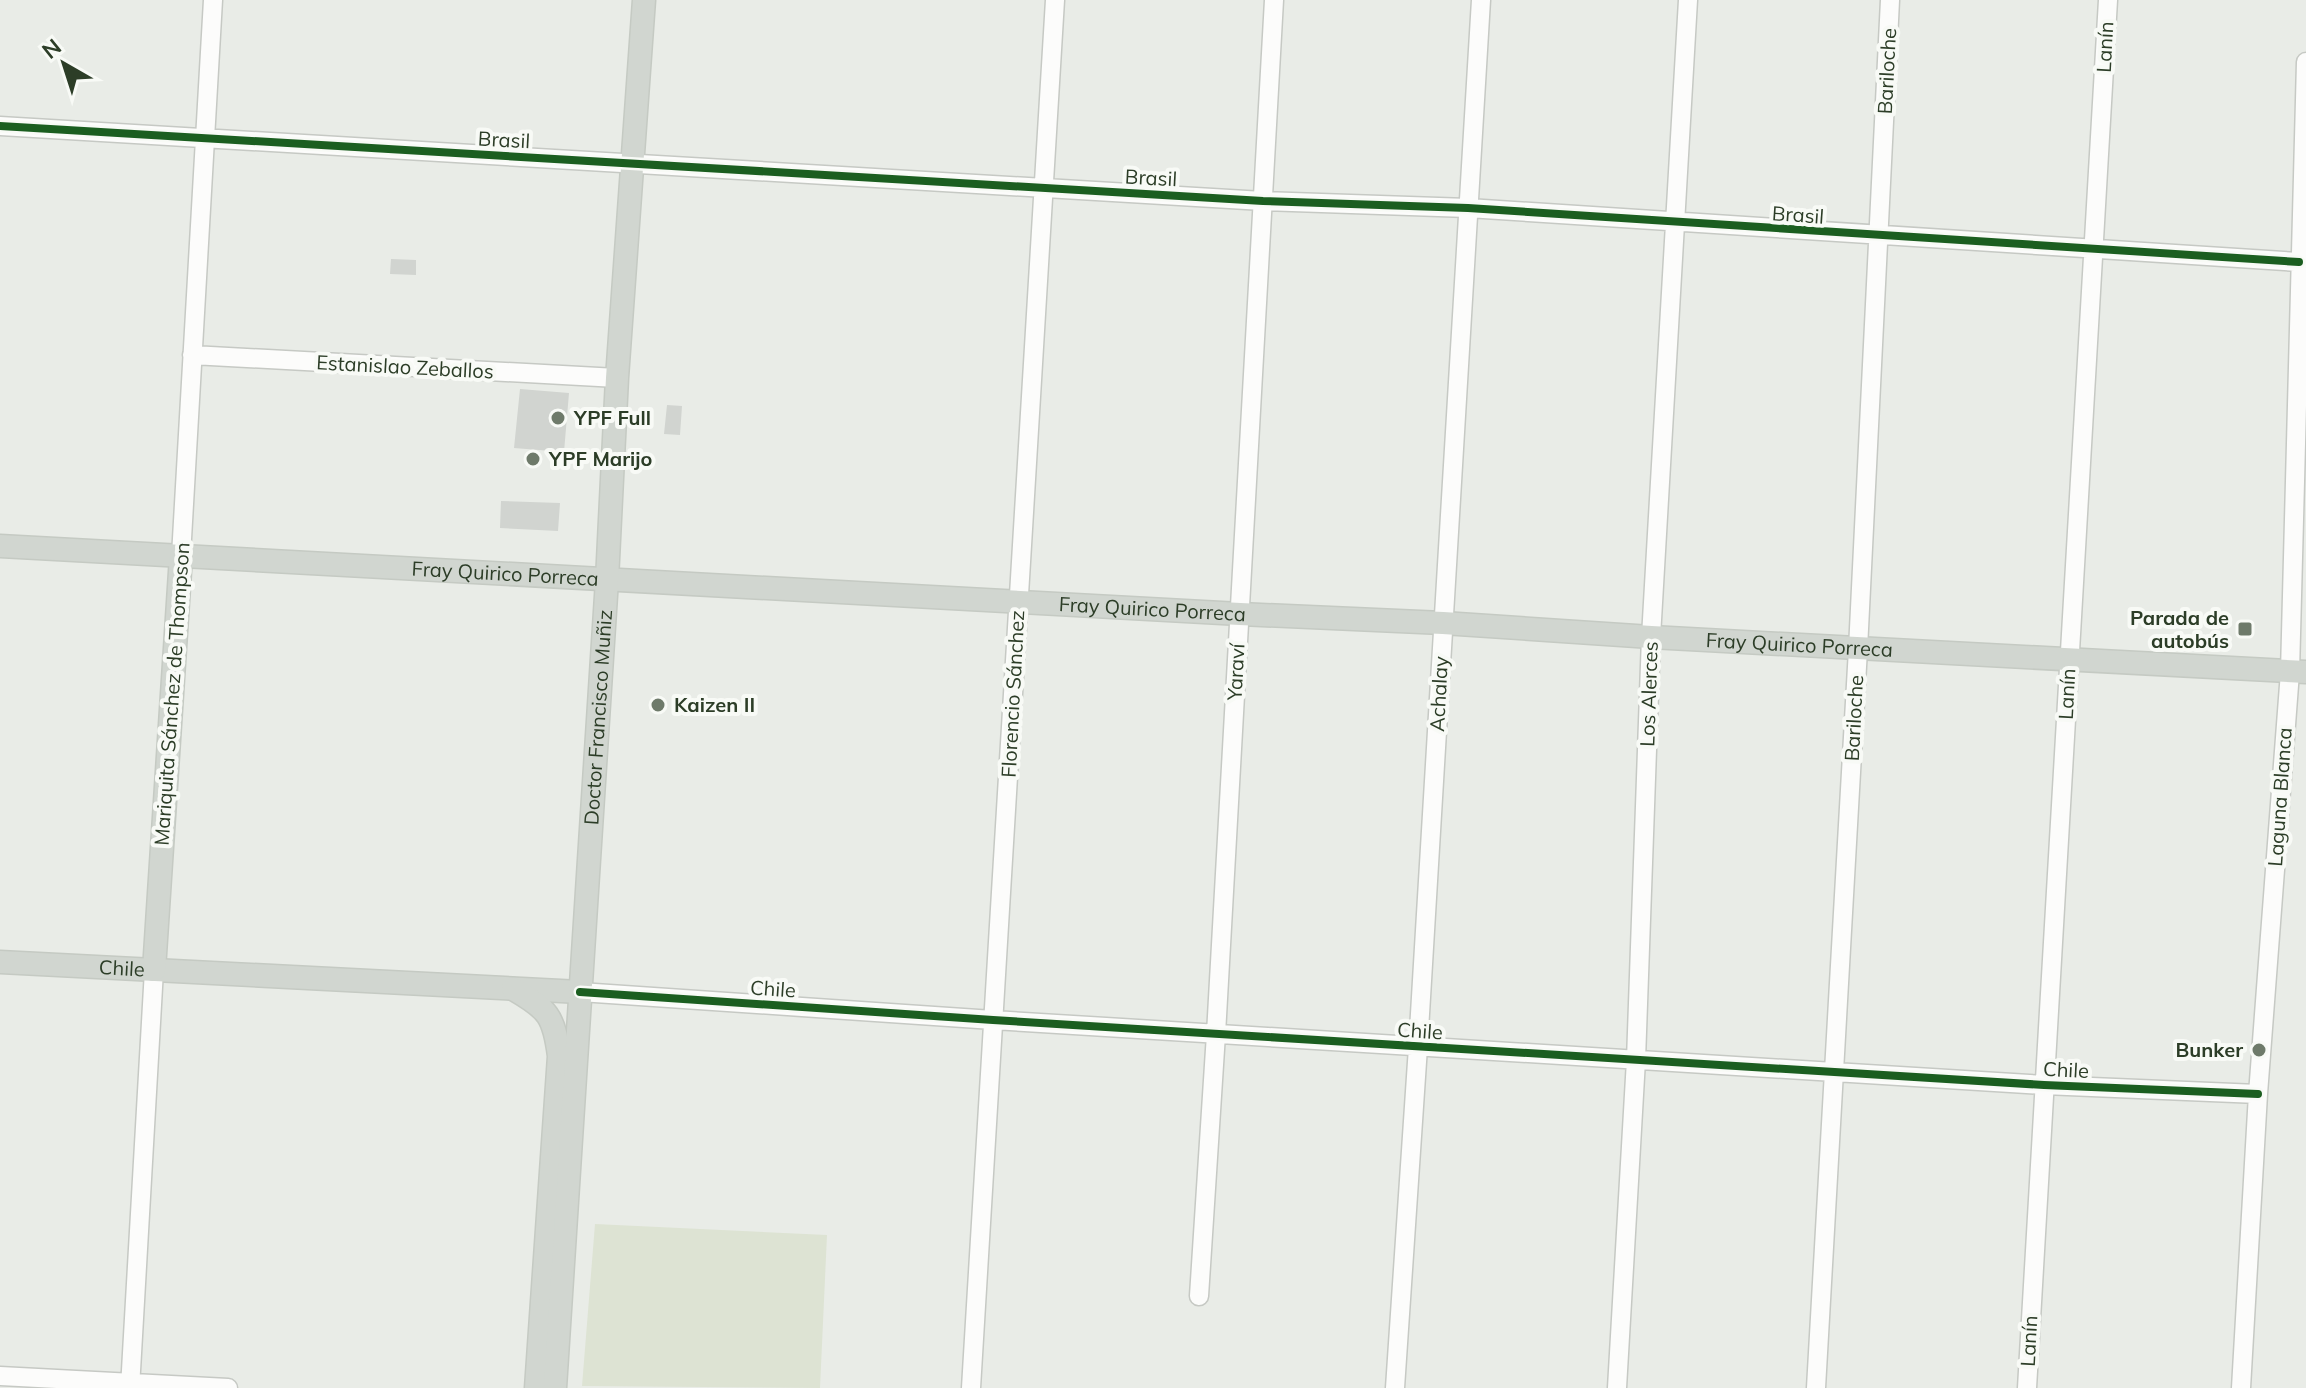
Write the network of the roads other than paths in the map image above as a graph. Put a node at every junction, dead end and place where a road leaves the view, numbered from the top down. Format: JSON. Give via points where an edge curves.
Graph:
{"nodes":[{"id":1,"x":213,"y":0,"type":"edge"},
{"id":2,"x":644,"y":0,"type":"edge"},
{"id":3,"x":1055,"y":0,"type":"edge"},
{"id":4,"x":1274,"y":0,"type":"edge"},
{"id":5,"x":1481,"y":0,"type":"edge"},
{"id":6,"x":1688,"y":0,"type":"edge"},
{"id":7,"x":1890,"y":0,"type":"edge"},
{"id":8,"x":2108,"y":0,"type":"edge"},
{"id":9,"x":2306,"y":62,"type":"edge"},
{"id":10,"x":0,"y":126,"type":"edge"},
{"id":11,"x":205,"y":138,"type":"junction"},
{"id":12,"x":632,"y":164,"type":"junction"},
{"id":13,"x":1044,"y":188,"type":"junction"},
{"id":14,"x":1263,"y":201,"type":"junction"},
{"id":15,"x":1468,"y":208,"type":"junction"},
{"id":16,"x":1676,"y":221,"type":"junction"},
{"id":17,"x":1879,"y":237,"type":"junction"},
{"id":18,"x":2093,"y":249,"type":"junction"},
{"id":19,"x":2299,"y":262,"type":"junction"},
{"id":20,"x":192,"y":355,"type":"junction"},
{"id":21,"x":617,"y":378,"type":"junction"},
{"id":22,"x":0,"y":546,"type":"edge"},
{"id":23,"x":181,"y":556,"type":"junction"},
{"id":24,"x":607,"y":580,"type":"junction"},
{"id":25,"x":1019,"y":602,"type":"junction"},
{"id":26,"x":1240,"y":614,"type":"junction"},
{"id":27,"x":1443,"y":623,"type":"junction"},
{"id":28,"x":1651,"y":637,"type":"junction"},
{"id":29,"x":1858,"y":649,"type":"junction"},
{"id":30,"x":2069,"y":661,"type":"junction"},
{"id":31,"x":2298,"y":672,"type":"edge"},
{"id":32,"x":0,"y":962,"type":"edge"},
{"id":33,"x":154,"y":970,"type":"junction"},
{"id":34,"x":508,"y":986,"type":"junction"},
{"id":35,"x":580,"y":992,"type":"junction"},
{"id":36,"x":993,"y":1020,"type":"junction"},
{"id":37,"x":1216,"y":1034,"type":"junction"},
{"id":38,"x":1418,"y":1047,"type":"junction"},
{"id":39,"x":1636,"y":1060,"type":"junction"},
{"id":40,"x":1834,"y":1072,"type":"junction"},
{"id":41,"x":2044,"y":1085,"type":"junction"},
{"id":42,"x":2258,"y":1094,"type":"junction"},
{"id":43,"x":1199,"y":1296,"type":"dead end"},
{"id":44,"x":0,"y":1376,"type":"edge"},
{"id":45,"x":130,"y":1385,"type":"edge"},
{"id":46,"x":228,"y":1388,"type":"edge"},
{"id":47,"x":536,"y":1388,"type":"edge"},
{"id":48,"x":555,"y":1388,"type":"edge"},
{"id":49,"x":971,"y":1388,"type":"edge"},
{"id":50,"x":1395,"y":1388,"type":"edge"},
{"id":51,"x":1617,"y":1388,"type":"edge"},
{"id":52,"x":1816,"y":1388,"type":"edge"},
{"id":53,"x":2027,"y":1388,"type":"edge"},
{"id":54,"x":2241,"y":1388,"type":"edge"}],
"edges":[{"from":1,"to":11,"type":"street","name":"Mariquita Sánchez de Thompson"},
{"from":2,"to":12,"type":"main road","name":"Doctor Francisco Muñiz"},
{"from":3,"to":13,"type":"street","name":"Florencio Sánchez"},
{"from":4,"to":14,"type":"street","name":"Yaraví"},
{"from":5,"to":15,"type":"street","name":"Achalay"},
{"from":6,"to":16,"type":"street","name":"Los Alerces"},
{"from":7,"to":17,"type":"street","name":"Bariloche"},
{"from":8,"to":18,"type":"street","name":"Lanín"},
{"from":9,"to":19,"type":"street","name":"Laguna Blanca"},
{"from":10,"to":11,"type":"street","name":"Brasil"},
{"from":11,"to":12,"type":"street","name":"Brasil"},
{"from":11,"to":20,"type":"street","name":"Mariquita Sánchez de Thompson"},
{"from":12,"to":13,"type":"street","name":"Brasil"},
{"from":12,"to":21,"type":"main road","name":"Doctor Francisco Muñiz"},
{"from":13,"to":14,"type":"street","name":"Brasil"},
{"from":13,"to":25,"type":"street","name":"Florencio Sánchez"},
{"from":14,"to":15,"type":"street","name":"Brasil"},
{"from":14,"to":26,"type":"street","name":"Yaraví"},
{"from":15,"to":16,"type":"street","name":"Brasil"},
{"from":15,"to":27,"type":"street","name":"Achalay"},
{"from":16,"to":17,"type":"street","name":"Brasil"},
{"from":16,"to":28,"type":"street","name":"Los Alerces"},
{"from":17,"to":18,"type":"street","name":"Brasil"},
{"from":17,"to":29,"type":"street","name":"Bariloche"},
{"from":18,"to":19,"type":"street","name":"Brasil"},
{"from":18,"to":30,"type":"street","name":"Lanín"},
{"from":19,"to":31,"type":"street","name":"Laguna Blanca"},
{"from":20,"to":21,"type":"street","name":"Estanislao Zeballos"},
{"from":20,"to":23,"type":"street","name":"Mariquita Sánchez de Thompson"},
{"from":21,"to":24,"type":"main road","name":"Doctor Francisco Muñiz"},
{"from":22,"to":23,"type":"main road","name":"Fray Quirico Porreca"},
{"from":23,"to":24,"type":"main road","name":"Fray Quirico Porreca"},
{"from":23,"to":33,"type":"main road","name":"Mariquita Sánchez de Thompson"},
{"from":24,"to":25,"type":"main road","name":"Fray Quirico Porreca"},
{"from":24,"to":35,"type":"main road","name":"Doctor Francisco Muñiz"},
{"from":25,"to":26,"type":"main road","name":"Fray Quirico Porreca"},
{"from":25,"to":36,"type":"street","name":"Florencio Sánchez"},
{"from":26,"to":27,"type":"main road","name":"Fray Quirico Porreca"},
{"from":26,"to":37,"type":"street","name":"Yaraví"},
{"from":27,"to":28,"type":"main road","name":"Fray Quirico Porreca"},
{"from":27,"to":38,"type":"street","name":"Achalay"},
{"from":28,"to":29,"type":"main road","name":"Fray Quirico Porreca"},
{"from":28,"to":39,"type":"street","name":"Los Alerces"},
{"from":29,"to":30,"type":"main road","name":"Fray Quirico Porreca"},
{"from":29,"to":40,"type":"street","name":"Bariloche"},
{"from":30,"to":31,"type":"main road","name":"Fray Quirico Porreca"},
{"from":30,"to":41,"type":"street","name":"Lanín"},
{"from":31,"to":42,"type":"street","name":"Laguna Blanca"},
{"from":32,"to":33,"type":"main road","name":"Chile"},
{"from":33,"to":34,"type":"main road","name":"Chile"},
{"from":33,"to":45,"type":"street","name":"Mariquita Sánchez de Thompson"},
{"from":34,"to":35,"type":"main road","name":"Chile"},
{"from":34,"to":47,"type":"main road","via":[[537,1003],[555,1025],[559,1056]]},
{"from":35,"to":36,"type":"street","name":"Chile"},
{"from":35,"to":48,"type":"main road","name":"Doctor Francisco Muñiz"},
{"from":36,"to":37,"type":"street","name":"Chile"},
{"from":36,"to":49,"type":"street","name":"Florencio Sánchez"},
{"from":37,"to":38,"type":"street","name":"Chile"},
{"from":37,"to":43,"type":"street","name":"Yaraví"},
{"from":38,"to":39,"type":"street","name":"Chile"},
{"from":38,"to":50,"type":"street","name":"Achalay"},
{"from":39,"to":40,"type":"street","name":"Chile"},
{"from":39,"to":51,"type":"street","name":"Los Alerces"},
{"from":40,"to":41,"type":"street","name":"Chile"},
{"from":40,"to":52,"type":"street","name":"Bariloche"},
{"from":41,"to":42,"type":"street","name":"Chile"},
{"from":41,"to":53,"type":"street","name":"Lanín"},
{"from":42,"to":54,"type":"street","name":"Laguna Blanca"},
{"from":44,"to":45,"type":"street"},
{"from":45,"to":46,"type":"street"}]}
